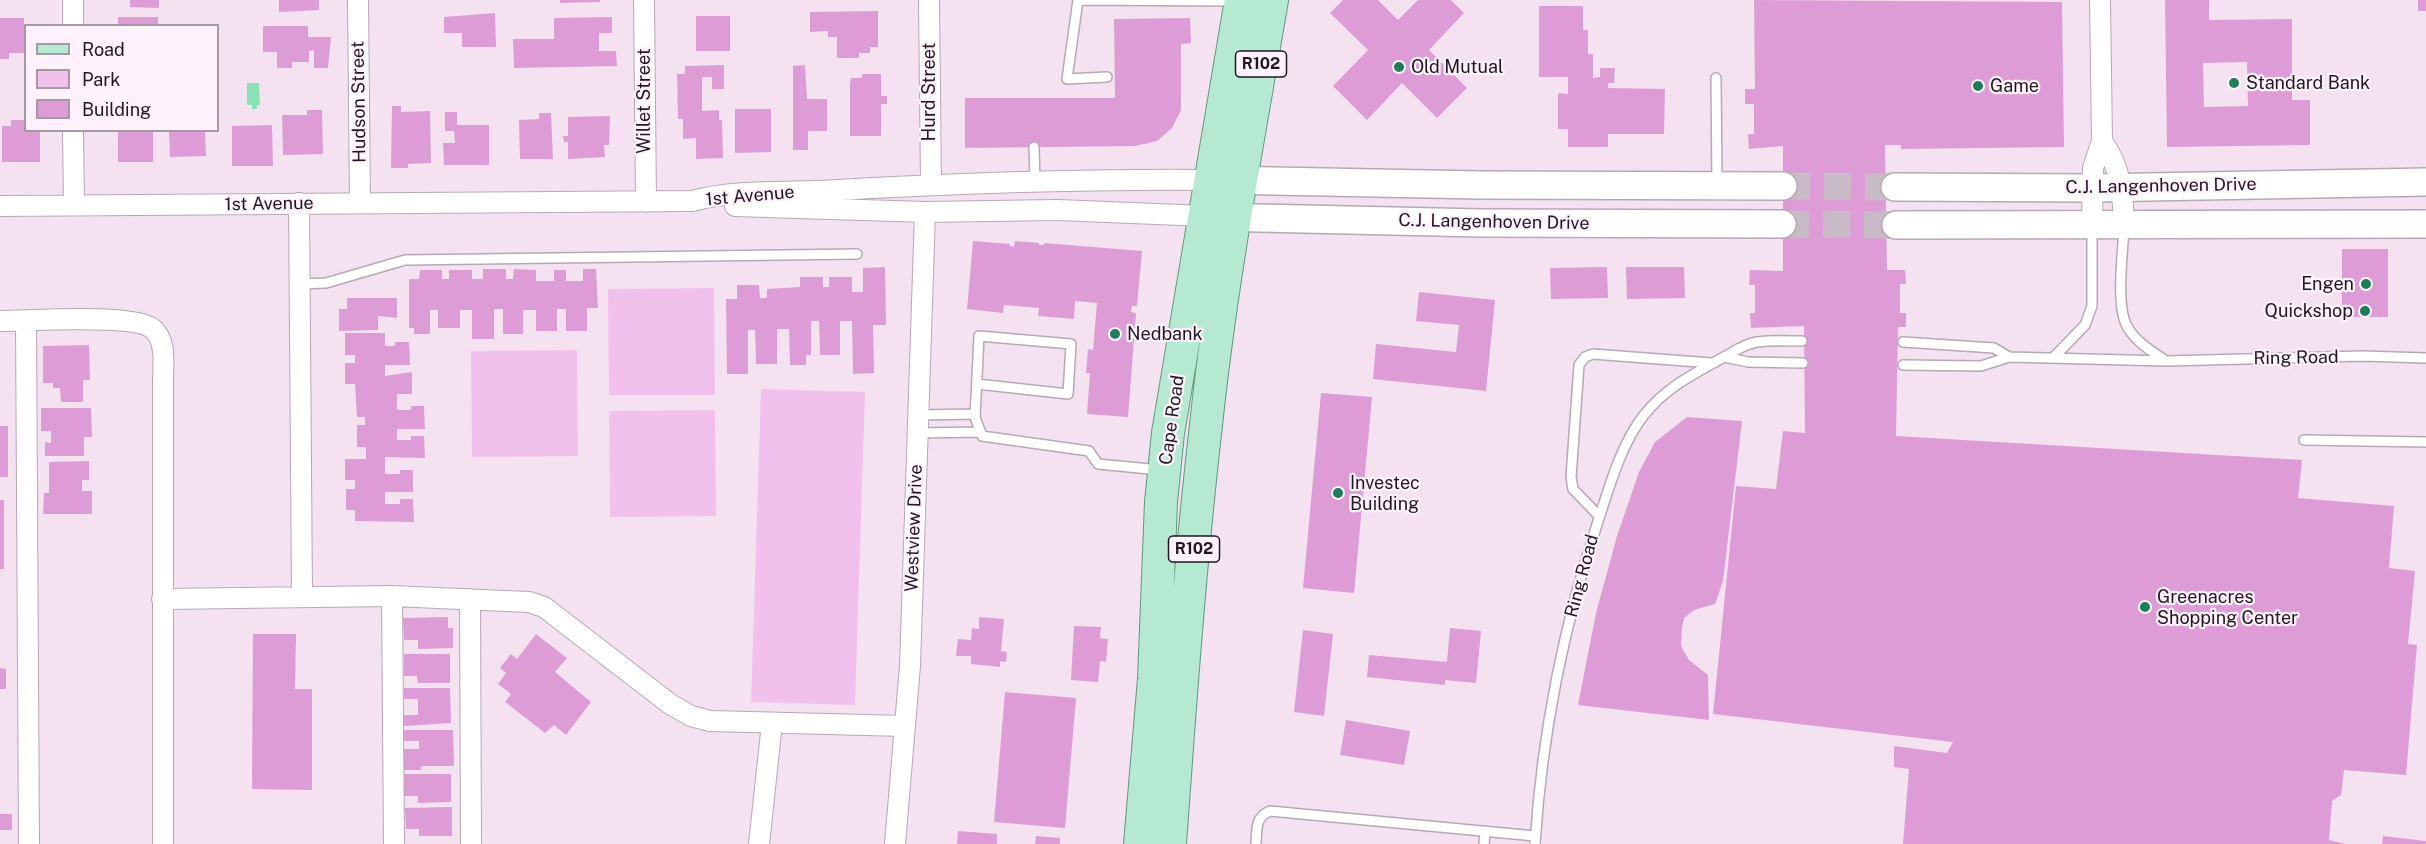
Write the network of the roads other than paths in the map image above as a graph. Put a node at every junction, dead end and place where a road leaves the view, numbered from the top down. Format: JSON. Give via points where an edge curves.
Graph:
{"nodes":[{"id":1,"x":72,"y":0,"type":"edge"},
{"id":2,"x":358,"y":0,"type":"edge"},
{"id":3,"x":644,"y":0,"type":"edge"},
{"id":4,"x":929,"y":0,"type":"edge"},
{"id":5,"x":1078,"y":0,"type":"edge"},
{"id":6,"x":1241,"y":0,"type":"edge"},
{"id":7,"x":1272,"y":0,"type":"edge"},
{"id":8,"x":2100,"y":0,"type":"edge"},
{"id":9,"x":73,"y":24,"type":"edge"},
{"id":10,"x":1107,"y":77,"type":"dead end"},
{"id":11,"x":1716,"y":78,"type":"dead end"},
{"id":12,"x":73,"y":132,"type":"edge"},
{"id":13,"x":2102,"y":141,"type":"junction"},
{"id":14,"x":1034,"y":147,"type":"dead end"},
{"id":15,"x":1241,"y":179,"type":"junction"},
{"id":16,"x":1210,"y":180,"type":"junction"},
{"id":17,"x":1035,"y":181,"type":"junction"},
{"id":18,"x":2426,"y":182,"type":"edge"},
{"id":19,"x":931,"y":185,"type":"junction"},
{"id":20,"x":1717,"y":186,"type":"junction"},
{"id":21,"x":1783,"y":186,"type":"tunnel mouth"},
{"id":22,"x":1895,"y":187,"type":"tunnel mouth"},
{"id":23,"x":2123,"y":187,"type":"junction"},
{"id":24,"x":2091,"y":188,"type":"junction"},
{"id":25,"x":693,"y":201,"type":"junction"},
{"id":26,"x":646,"y":202,"type":"junction"},
{"id":27,"x":299,"y":203,"type":"junction"},
{"id":28,"x":360,"y":203,"type":"junction"},
{"id":29,"x":74,"y":204,"type":"junction"},
{"id":30,"x":0,"y":206,"type":"edge"},
{"id":31,"x":925,"y":212,"type":"junction"},
{"id":32,"x":1220,"y":217,"type":"junction"},
{"id":33,"x":1782,"y":224,"type":"tunnel mouth"},
{"id":34,"x":2426,"y":224,"type":"edge"},
{"id":35,"x":1896,"y":225,"type":"tunnel mouth"},
{"id":36,"x":2092,"y":225,"type":"junction"},
{"id":37,"x":2124,"y":225,"type":"junction"},
{"id":38,"x":857,"y":254,"type":"dead end"},
{"id":39,"x":300,"y":284,"type":"junction"},
{"id":40,"x":0,"y":321,"type":"edge"},
{"id":41,"x":26,"y":321,"type":"junction"},
{"id":42,"x":1802,"y":340,"type":"dead end"},
{"id":43,"x":1903,"y":342,"type":"dead end"},
{"id":44,"x":1724,"y":357,"type":"junction"},
{"id":45,"x":2009,"y":357,"type":"junction"},
{"id":46,"x":2054,"y":357,"type":"junction"},
{"id":47,"x":2426,"y":358,"type":"edge"},
{"id":48,"x":2166,"y":361,"type":"junction"},
{"id":49,"x":1711,"y":363,"type":"junction"},
{"id":50,"x":1803,"y":363,"type":"dead end"},
{"id":51,"x":1903,"y":365,"type":"dead end"},
{"id":52,"x":977,"y":384,"type":"junction"},
{"id":53,"x":975,"y":414,"type":"junction"},
{"id":54,"x":918,"y":424,"type":"junction"},
{"id":55,"x":979,"y":432,"type":"junction"},
{"id":56,"x":2304,"y":440,"type":"dead end"},
{"id":57,"x":2426,"y":442,"type":"edge"},
{"id":58,"x":1164,"y":470,"type":"junction"},
{"id":59,"x":1599,"y":516,"type":"junction"},
{"id":60,"x":392,"y":596,"type":"junction"},
{"id":61,"x":302,"y":597,"type":"junction"},
{"id":62,"x":162,"y":599,"type":"junction"},
{"id":63,"x":470,"y":599,"type":"junction"},
{"id":64,"x":771,"y":723,"type":"junction"},
{"id":65,"x":905,"y":726,"type":"junction"},
{"id":66,"x":1485,"y":831,"type":"junction"},
{"id":67,"x":1535,"y":840,"type":"edge"},
{"id":68,"x":29,"y":844,"type":"edge"},
{"id":69,"x":163,"y":844,"type":"edge"},
{"id":70,"x":394,"y":844,"type":"edge"},
{"id":71,"x":471,"y":844,"type":"edge"},
{"id":72,"x":759,"y":844,"type":"edge"},
{"id":73,"x":895,"y":844,"type":"edge"},
{"id":74,"x":1140,"y":844,"type":"edge"},
{"id":75,"x":1170,"y":844,"type":"edge"},
{"id":76,"x":1256,"y":844,"type":"edge"},
{"id":77,"x":1484,"y":844,"type":"edge"}],
"edges":[{"from":1,"to":9,"type":"street"},
{"from":2,"to":28,"type":"street","name":"Hudson Street"},
{"from":3,"to":26,"type":"street","name":"Willet Street"},
{"from":4,"to":19,"type":"street","name":"Hurd Street"},
{"from":5,"to":6,"type":"lane"},
{"from":5,"to":10,"type":"lane","via":[[1067,79]]},
{"from":6,"to":16,"type":"main road","name":"Cape Road","number":"R102"},
{"from":7,"to":15,"type":"main road","name":"Cape Road","number":"R102"},
{"from":8,"to":13,"type":"street"},
{"from":11,"to":20,"type":"lane"},
{"from":12,"to":29,"type":"street"},
{"from":13,"to":23,"type":"street","via":[[2112,155]]},
{"from":13,"to":24,"type":"street"},
{"from":14,"to":17,"type":"lane"},
{"from":15,"to":16,"type":"main road","name":"C.J. Langenhoven Drive"},
{"from":15,"to":20,"type":"main road","name":"C.J. Langenhoven Drive","via":[[1480,186]]},
{"from":15,"to":32,"type":"main road","name":"Cape Road","number":"R102"},
{"from":16,"to":17,"type":"street","name":"1st Avenue"},
{"from":16,"to":32,"type":"main road","name":"Cape Road","number":"R102"},
{"from":17,"to":19,"type":"street","name":"1st Avenue"},
{"from":18,"to":23,"type":"main road","name":"C.J. Langenhoven Drive"},
{"from":19,"to":25,"type":"street","name":"1st Avenue","via":[[733,195]]},
{"from":20,"to":21,"type":"main road","name":"C.J. Langenhoven Drive"},
{"from":22,"to":24,"type":"main road","name":"C.J. Langenhoven Drive"},
{"from":23,"to":24,"type":"main road","name":"C.J. Langenhoven Drive"},
{"from":23,"to":37,"type":"street"},
{"from":24,"to":36,"type":"street"},
{"from":25,"to":26,"type":"street","name":"1st Avenue"},
{"from":25,"to":31,"type":"street","name":"1st Avenue","via":[[769,209]]},
{"from":26,"to":28,"type":"street","name":"1st Avenue"},
{"from":27,"to":28,"type":"street","name":"1st Avenue"},
{"from":27,"to":29,"type":"street","name":"1st Avenue"},
{"from":27,"to":39,"type":"street"},
{"from":29,"to":30,"type":"street","name":"1st Avenue"},
{"from":31,"to":32,"type":"street","name":"1st Avenue","via":[[1058,210]]},
{"from":31,"to":54,"type":"street","name":"Westview Drive"},
{"from":32,"to":33,"type":"main road","name":"C.J. Langenhoven Drive"},
{"from":32,"to":58,"type":"main road","name":"Cape Road","number":"R102"},
{"from":32,"to":75,"type":"main road","name":"Cape Road","number":"R102"},
{"from":34,"to":37,"type":"main road","name":"C.J. Langenhoven Drive"},
{"from":35,"to":36,"type":"main road","name":"C.J. Langenhoven Drive"},
{"from":36,"to":37,"type":"main road","name":"C.J. Langenhoven Drive"},
{"from":36,"to":46,"type":"lane","via":[[2092,306],[2085,325]]},
{"from":37,"to":48,"type":"lane","via":[[2122,314],[2128,328],[2145,347]]},
{"from":38,"to":39,"type":"lane","via":[[405,260],[326,282]]},
{"from":39,"to":61,"type":"street"},
{"from":40,"to":41,"type":"street"},
{"from":41,"to":62,"type":"street","via":[[127,320],[152,329],[161,340]]},
{"from":41,"to":68,"type":"street"},
{"from":42,"to":44,"type":"lane","name":"Ring Road","via":[[1758,342]]},
{"from":43,"to":45,"type":"lane","name":"Ring Road","via":[[1994,348]]},
{"from":44,"to":49,"type":"lane","name":"Ring Road"},
{"from":44,"to":50,"type":"lane","via":[[1748,362]]},
{"from":45,"to":46,"type":"lane","name":"Ring Road"},
{"from":45,"to":51,"type":"lane","name":"Ring Road","via":[[1981,366]]},
{"from":46,"to":48,"type":"lane","name":"Ring Road"},
{"from":47,"to":48,"type":"lane","name":"Ring Road"},
{"from":49,"to":59,"type":"lane","name":"Ring Road","via":[[1665,392],[1643,416],[1627,444]]},
{"from":49,"to":59,"type":"lane","via":[[1593,354],[1579,365],[1571,477],[1574,489]]},
{"from":52,"to":52,"type":"lane","via":[[979,336],[1071,344],[1068,394]]},
{"from":52,"to":53,"type":"lane"},
{"from":53,"to":54,"type":"lane"},
{"from":53,"to":55,"type":"lane"},
{"from":54,"to":55,"type":"lane"},
{"from":54,"to":65,"type":"street","name":"Westview Drive"},
{"from":55,"to":58,"type":"lane","via":[[993,439],[1089,452],[1098,464]]},
{"from":56,"to":57,"type":"lane"},
{"from":58,"to":74,"type":"main road","name":"Cape Road","number":"R102","via":[[1154,679]]},
{"from":59,"to":67,"type":"lane","name":"Ring Road","via":[[1585,558],[1554,693]]},
{"from":60,"to":61,"type":"street"},
{"from":60,"to":63,"type":"street"},
{"from":60,"to":70,"type":"street"},
{"from":61,"to":62,"type":"street"},
{"from":62,"to":69,"type":"street"},
{"from":63,"to":64,"type":"street","via":[[517,600],[544,607],[690,716],[710,721]]},
{"from":63,"to":71,"type":"street"},
{"from":64,"to":65,"type":"street"},
{"from":64,"to":72,"type":"street"},
{"from":65,"to":73,"type":"street","name":"Westview Drive"},
{"from":66,"to":67,"type":"lane"},
{"from":66,"to":76,"type":"lane","via":[[1270,811],[1262,814],[1258,822]]},
{"from":66,"to":77,"type":"lane"}]}
